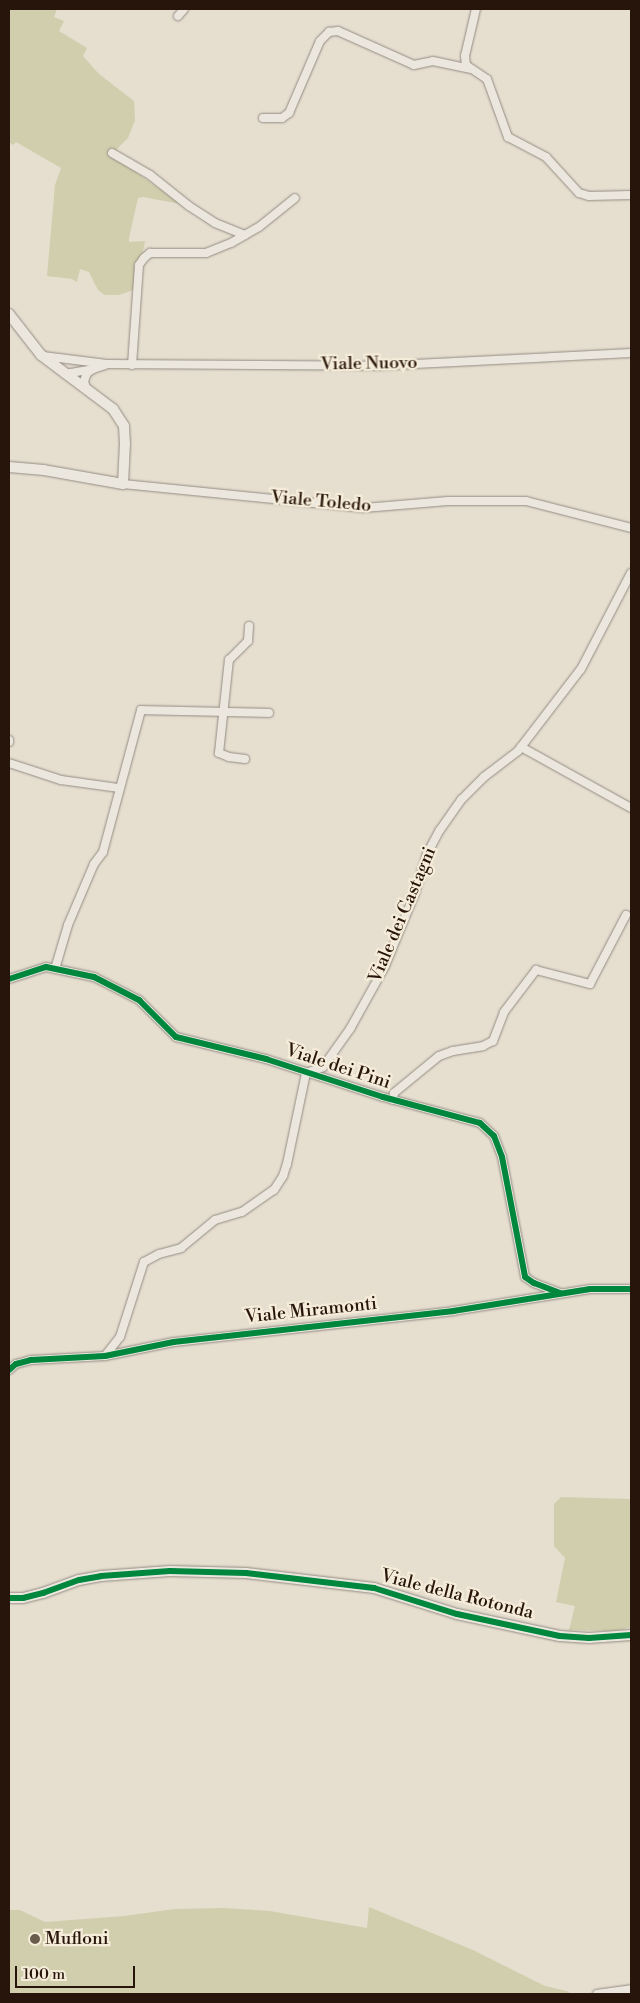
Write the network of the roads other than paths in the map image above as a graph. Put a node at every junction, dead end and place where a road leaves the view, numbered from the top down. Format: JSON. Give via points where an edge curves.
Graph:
{"nodes":[{"id":1,"x":184,"y":9,"type":"edge"},
{"id":2,"x":476,"y":9,"type":"edge"},
{"id":3,"x":178,"y":16,"type":"dead end"},
{"id":4,"x":470,"y":69,"type":"junction"},
{"id":5,"x":263,"y":118,"type":"dead end"},
{"id":6,"x":112,"y":153,"type":"dead end"},
{"id":7,"x":631,"y":194,"type":"edge"},
{"id":8,"x":295,"y":198,"type":"dead end"},
{"id":9,"x":245,"y":235,"type":"junction"},
{"id":10,"x":9,"y":314,"type":"edge"},
{"id":11,"x":631,"y":353,"type":"edge"},
{"id":12,"x":41,"y":355,"type":"junction"},
{"id":13,"x":78,"y":362,"type":"junction"},
{"id":14,"x":107,"y":364,"type":"junction"},
{"id":15,"x":132,"y":365,"type":"junction"},
{"id":16,"x":93,"y":369,"type":"junction"},
{"id":17,"x":65,"y":374,"type":"junction"},
{"id":18,"x":86,"y":388,"type":"junction"},
{"id":19,"x":9,"y":467,"type":"edge"},
{"id":20,"x":123,"y":484,"type":"junction"},
{"id":21,"x":631,"y":528,"type":"edge"},
{"id":22,"x":631,"y":573,"type":"edge"},
{"id":23,"x":248,"y":626,"type":"dead end"},
{"id":24,"x":223,"y":712,"type":"junction"},
{"id":25,"x":269,"y":712,"type":"dead end"},
{"id":26,"x":521,"y":747,"type":"junction"},
{"id":27,"x":245,"y":759,"type":"dead end"},
{"id":28,"x":9,"y":763,"type":"edge"},
{"id":29,"x":119,"y":788,"type":"junction"},
{"id":30,"x":631,"y":808,"type":"edge"},
{"id":31,"x":626,"y":915,"type":"dead end"},
{"id":32,"x":55,"y":969,"type":"junction"},
{"id":33,"x":9,"y":979,"type":"edge"},
{"id":34,"x":306,"y":1073,"type":"junction"},
{"id":35,"x":393,"y":1100,"type":"junction"},
{"id":36,"x":631,"y":1289,"type":"edge"},
{"id":37,"x":560,"y":1293,"type":"junction"},
{"id":38,"x":105,"y":1356,"type":"junction"},
{"id":39,"x":9,"y":1370,"type":"edge"},
{"id":40,"x":9,"y":1598,"type":"edge"},
{"id":41,"x":631,"y":1635,"type":"edge"},
{"id":42,"x":631,"y":1989,"type":"edge"},
{"id":43,"x":597,"y":1994,"type":"edge"}],
"edges":[{"from":1,"to":3,"type":"street"},
{"from":2,"to":4,"type":"street","via":[[465,56]]},
{"from":4,"to":5,"type":"street","via":[[433,61],[414,65],[338,31],[329,32],[320,41],[289,113],[282,118]]},
{"from":4,"to":7,"type":"street","via":[[487,80],[508,137],[546,157],[572,188],[589,196]]},
{"from":6,"to":9,"type":"street","via":[[150,175],[215,223]]},
{"from":8,"to":9,"type":"street"},
{"from":9,"to":15,"type":"street","via":[[206,253],[150,253],[144,258],[139,265]]},
{"from":10,"to":12,"type":"street"},
{"from":11,"to":15,"type":"street","name":"Viale Nuovo","via":[[375,366]]},
{"from":12,"to":13,"type":"street","name":"Viale Nuovo"},
{"from":12,"to":17,"type":"street"},
{"from":13,"to":14,"type":"street","name":"Viale Nuovo"},
{"from":13,"to":17,"type":"street"},
{"from":14,"to":15,"type":"street","name":"Viale Nuovo"},
{"from":14,"to":16,"type":"street","name":"Viale Nuovo"},
{"from":16,"to":17,"type":"street","name":"Viale Nuovo"},
{"from":16,"to":18,"type":"street","via":[[84,381]]},
{"from":17,"to":18,"type":"street"},
{"from":18,"to":20,"type":"street","via":[[113,409],[124,426]]},
{"from":19,"to":20,"type":"street","name":"Viale Toledo"},
{"from":20,"to":21,"type":"street","name":"Viale Toledo","via":[[364,508],[448,501],[526,501]]},
{"from":22,"to":26,"type":"street","name":"Viale dei Castagni","via":[[581,669]]},
{"from":23,"to":24,"type":"street","via":[[248,642],[229,660]]},
{"from":24,"to":25,"type":"street"},
{"from":24,"to":27,"type":"street","via":[[219,753]]},
{"from":24,"to":29,"type":"street","via":[[141,710]]},
{"from":26,"to":30,"type":"street"},
{"from":26,"to":34,"type":"street","name":"Viale dei Castagni","via":[[462,799],[440,830],[427,854],[385,966],[350,1029],[323,1067]]},
{"from":28,"to":29,"type":"street","via":[[61,780]]},
{"from":29,"to":32,"type":"street","via":[[104,852],[94,864],[68,925]]},
{"from":31,"to":35,"type":"street","via":[[590,984],[536,970],[504,1012],[493,1041],[439,1056],[394,1093]]},
{"from":32,"to":33,"type":"street","name":"Viale dei Pini","via":[[46,967]]},
{"from":32,"to":34,"type":"street","name":"Viale dei Pini","via":[[94,977],[139,1000],[176,1037],[266,1059]]},
{"from":34,"to":35,"type":"street","name":"Viale dei Pini"},
{"from":34,"to":38,"type":"street","via":[[287,1164],[274,1190],[242,1212],[215,1220],[181,1248],[144,1262],[120,1337]]},
{"from":35,"to":37,"type":"street","name":"Viale dei Pini","via":[[472,1120],[494,1136],[502,1157],[525,1277]]},
{"from":36,"to":37,"type":"street","name":"Viale Miramonti"},
{"from":37,"to":38,"type":"street","name":"Viale Miramonti","via":[[453,1311],[174,1342]]},
{"from":38,"to":39,"type":"street","name":"Viale Miramonti","via":[[31,1360],[16,1364]]},
{"from":40,"to":41,"type":"street","name":"Viale della Rotonda","via":[[44,1593],[78,1580],[100,1576],[170,1571],[246,1573],[374,1588],[457,1614],[560,1636]]},
{"from":42,"to":43,"type":"street"}]}
